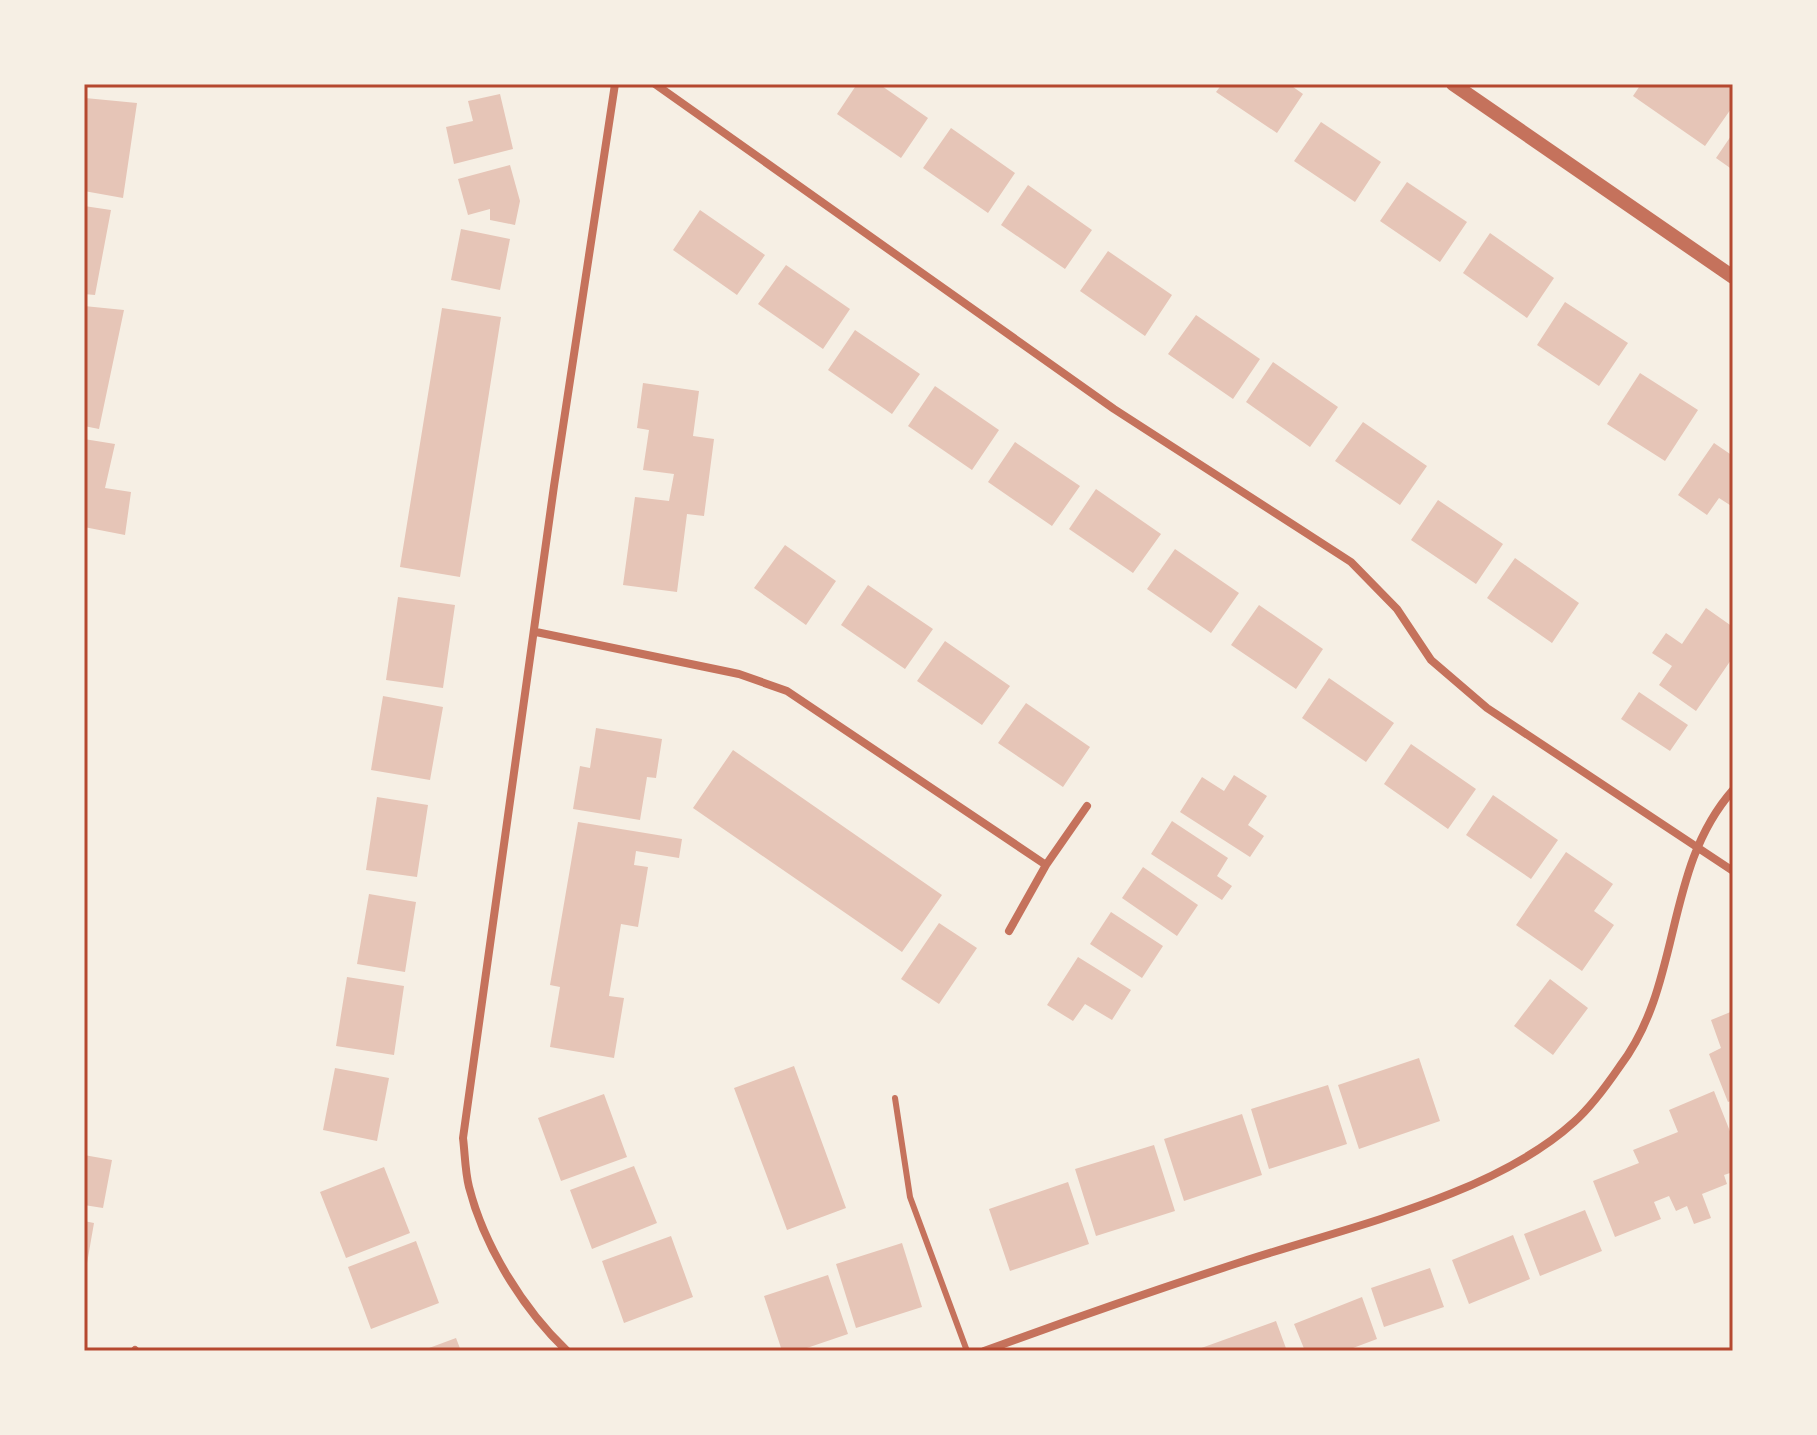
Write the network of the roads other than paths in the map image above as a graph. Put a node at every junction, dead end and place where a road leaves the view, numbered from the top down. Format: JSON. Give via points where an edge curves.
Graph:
{"nodes":[{"id":1,"x":615,"y":84,"type":"edge"},
{"id":2,"x":655,"y":84,"type":"edge"},
{"id":3,"x":1453,"y":84,"type":"edge"},
{"id":4,"x":1733,"y":277,"type":"edge"},
{"id":5,"x":536,"y":632,"type":"junction"},
{"id":6,"x":1733,"y":790,"type":"edge"},
{"id":7,"x":1087,"y":806,"type":"dead end"},
{"id":8,"x":1694,"y":848,"type":"junction"},
{"id":9,"x":1046,"y":865,"type":"junction"},
{"id":10,"x":1733,"y":871,"type":"edge"},
{"id":11,"x":1009,"y":931,"type":"dead end"},
{"id":12,"x":895,"y":1098,"type":"dead end"},
{"id":13,"x":567,"y":1351,"type":"edge"},
{"id":14,"x":967,"y":1351,"type":"edge"},
{"id":15,"x":984,"y":1351,"type":"edge"}],
"edges":[{"from":1,"to":5,"type":"street"},
{"from":2,"to":8,"type":"street","via":[[1114,409],[1351,562],[1397,609],[1431,660],[1487,708]]},
{"from":3,"to":4,"type":"street"},
{"from":5,"to":9,"type":"street","via":[[739,674],[787,691]]},
{"from":5,"to":13,"type":"street","via":[[463,1138],[469,1187],[493,1250],[543,1326]]},
{"from":6,"to":8,"type":"street"},
{"from":7,"to":9,"type":"street"},
{"from":8,"to":10,"type":"street"},
{"from":8,"to":15,"type":"street","via":[[1651,1013],[1622,1065],[1574,1122],[1460,1190]]},
{"from":9,"to":11,"type":"street"},
{"from":12,"to":14,"type":"lane","via":[[910,1197]]}]}
